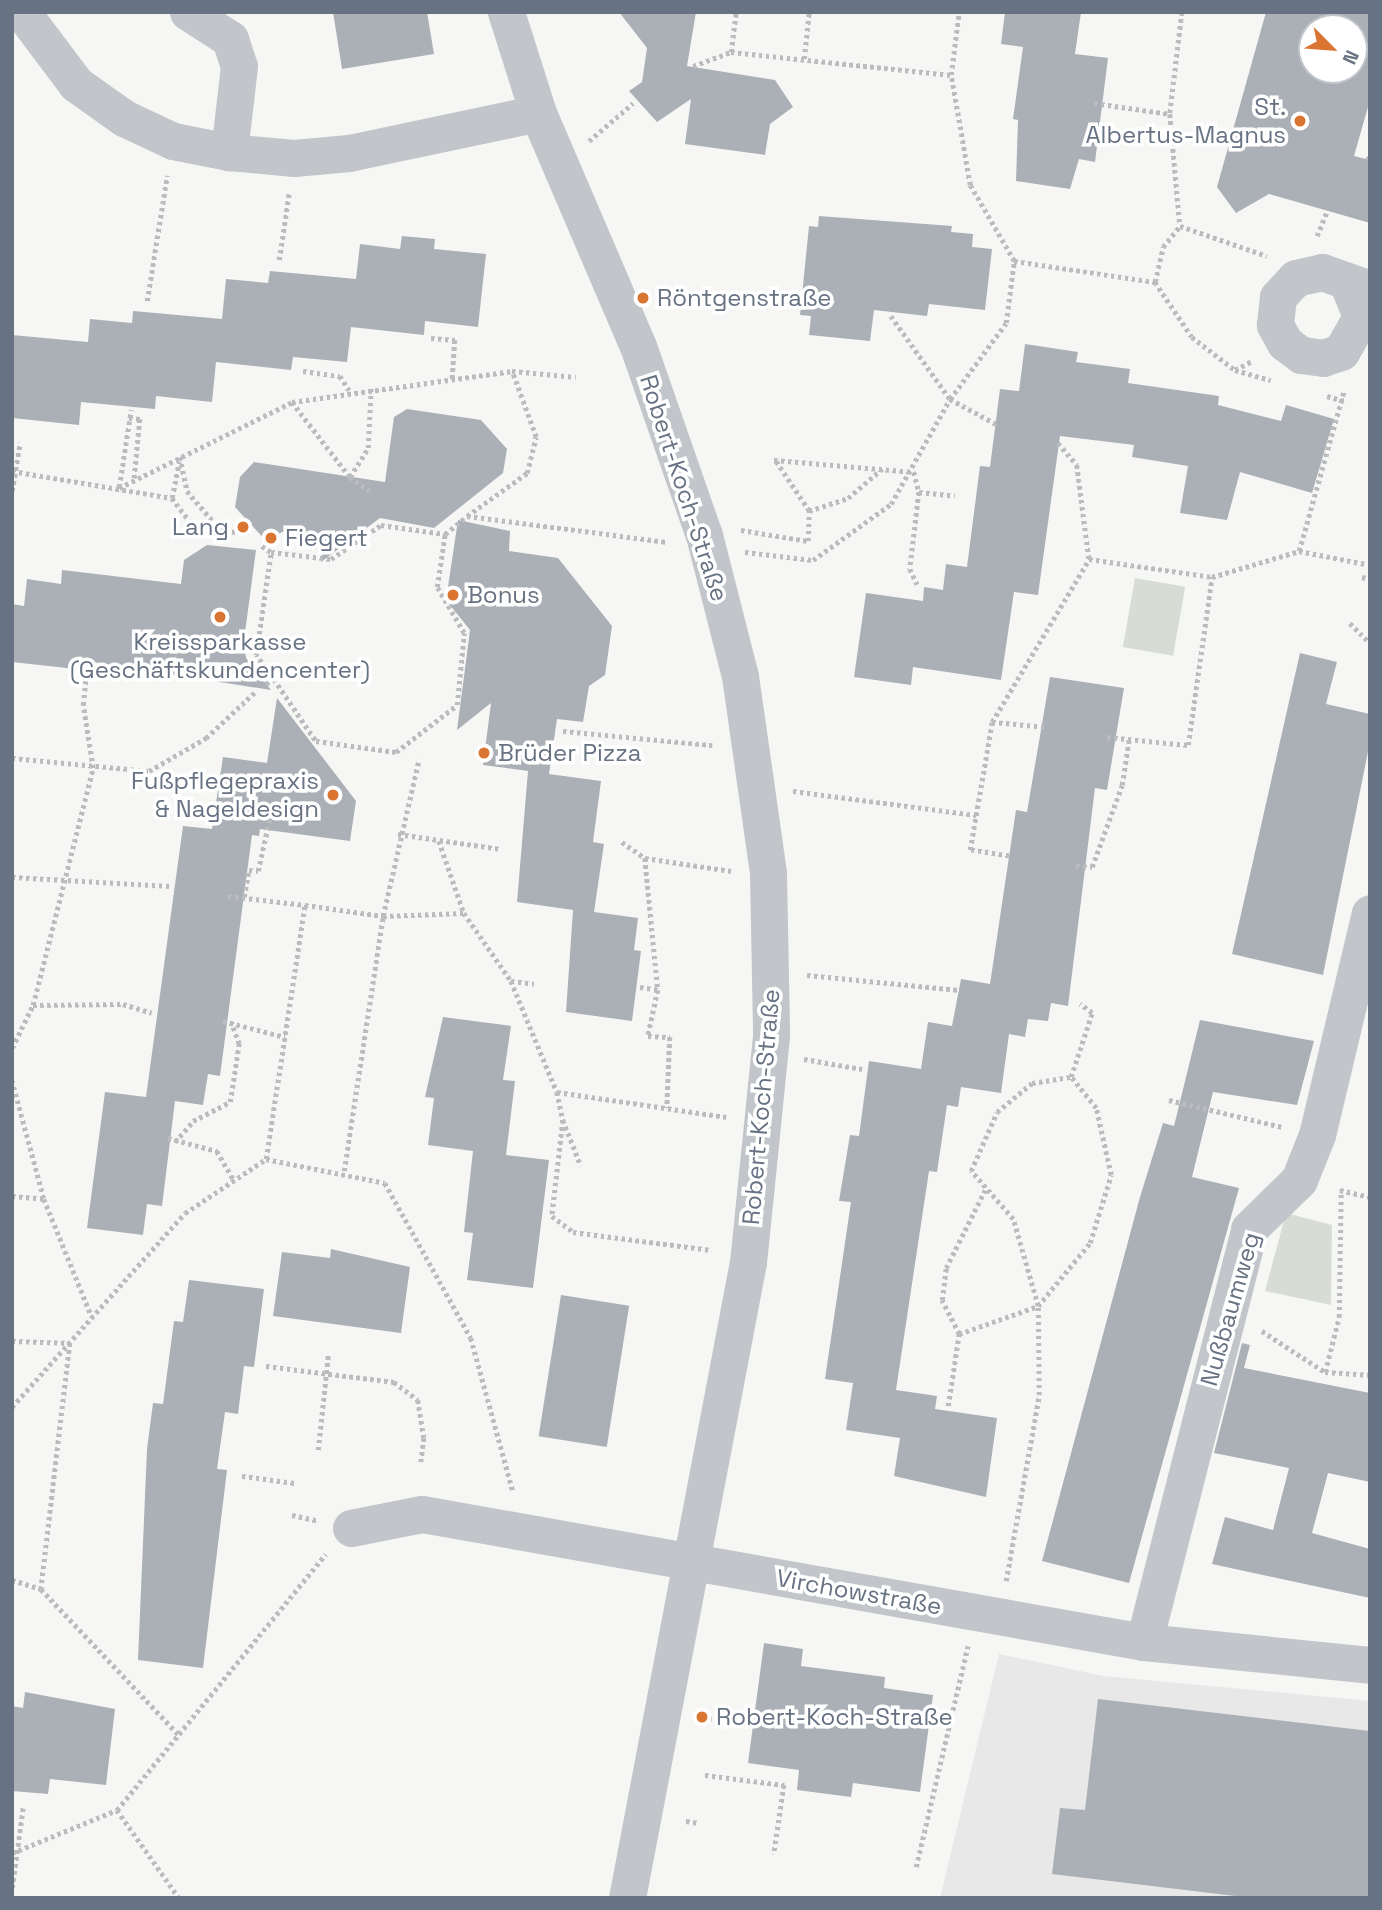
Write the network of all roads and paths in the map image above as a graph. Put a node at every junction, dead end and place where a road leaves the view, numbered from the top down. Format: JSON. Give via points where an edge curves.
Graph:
{"nodes":[{"id":1,"x":22,"y":12,"type":"edge"},
{"id":2,"x":188,"y":12,"type":"edge"},
{"id":3,"x":506,"y":12,"type":"edge"},
{"id":4,"x":736,"y":12,"type":"edge"},
{"id":5,"x":809,"y":12,"type":"edge"},
{"id":6,"x":959,"y":12,"type":"edge"},
{"id":7,"x":1182,"y":12,"type":"edge"},
{"id":8,"x":731,"y":52,"type":"junction"},
{"id":9,"x":804,"y":60,"type":"junction"},
{"id":10,"x":693,"y":66,"type":"dead end"},
{"id":11,"x":951,"y":75,"type":"junction"},
{"id":12,"x":633,"y":103,"type":"dead end"},
{"id":13,"x":1094,"y":103,"type":"dead end"},
{"id":14,"x":538,"y":113,"type":"junction"},
{"id":15,"x":1170,"y":114,"type":"junction"},
{"id":16,"x":173,"y":141,"type":"junction"},
{"id":17,"x":229,"y":152,"type":"junction"},
{"id":18,"x":294,"y":158,"type":"junction"},
{"id":19,"x":557,"y":158,"type":"junction"},
{"id":20,"x":1327,"y":211,"type":"dead end"},
{"id":21,"x":1180,"y":226,"type":"junction"},
{"id":22,"x":1320,"y":231,"type":"dead end"},
{"id":23,"x":1226,"y":242,"type":"dead end"},
{"id":24,"x":279,"y":260,"type":"dead end"},
{"id":25,"x":1014,"y":261,"type":"junction"},
{"id":26,"x":1155,"y":282,"type":"junction"},
{"id":27,"x":147,"y":301,"type":"dead end"},
{"id":28,"x":1362,"y":301,"type":"edge"},
{"id":29,"x":891,"y":316,"type":"dead end"},
{"id":30,"x":431,"y":338,"type":"dead end"},
{"id":31,"x":1341,"y":352,"type":"junction"},
{"id":32,"x":303,"y":371,"type":"dead end"},
{"id":33,"x":512,"y":371,"type":"junction"},
{"id":34,"x":576,"y":377,"type":"dead end"},
{"id":35,"x":452,"y":379,"type":"junction"},
{"id":36,"x":1286,"y":385,"type":"dead end"},
{"id":37,"x":371,"y":387,"type":"junction"},
{"id":38,"x":349,"y":390,"type":"junction"},
{"id":39,"x":950,"y":399,"type":"junction"},
{"id":40,"x":292,"y":402,"type":"junction"},
{"id":41,"x":131,"y":410,"type":"dead end"},
{"id":42,"x":129,"y":418,"type":"junction"},
{"id":43,"x":996,"y":424,"type":"dead end"},
{"id":44,"x":20,"y":443,"type":"dead end"},
{"id":45,"x":1058,"y":443,"type":"dead end"},
{"id":46,"x":180,"y":457,"type":"junction"},
{"id":47,"x":883,"y":468,"type":"junction"},
{"id":48,"x":14,"y":471,"type":"edge"},
{"id":49,"x":914,"y":472,"type":"junction"},
{"id":50,"x":350,"y":477,"type":"junction"},
{"id":51,"x":134,"y":481,"type":"junction"},
{"id":52,"x":119,"y":488,"type":"junction"},
{"id":53,"x":12,"y":491,"type":"edge"},
{"id":54,"x":369,"y":491,"type":"dead end"},
{"id":55,"x":919,"y":492,"type":"junction"},
{"id":56,"x":955,"y":496,"type":"dead end"},
{"id":57,"x":172,"y":498,"type":"junction"},
{"id":58,"x":891,"y":504,"type":"dead end"},
{"id":59,"x":808,"y":511,"type":"junction"},
{"id":60,"x":467,"y":516,"type":"junction"},
{"id":61,"x":380,"y":518,"type":"dead end"},
{"id":62,"x":501,"y":521,"type":"dead end"},
{"id":63,"x":382,"y":524,"type":"junction"},
{"id":64,"x":741,"y":530,"type":"dead end"},
{"id":65,"x":249,"y":531,"type":"dead end"},
{"id":66,"x":223,"y":533,"type":"junction"},
{"id":67,"x":445,"y":534,"type":"junction"},
{"id":68,"x":262,"y":546,"type":"dead end"},
{"id":69,"x":1299,"y":551,"type":"junction"},
{"id":70,"x":271,"y":552,"type":"junction"},
{"id":71,"x":1089,"y":559,"type":"junction"},
{"id":72,"x":1366,"y":564,"type":"dead end"},
{"id":73,"x":1212,"y":577,"type":"junction"},
{"id":74,"x":1362,"y":578,"type":"dead end"},
{"id":75,"x":1370,"y":579,"type":"edge"},
{"id":76,"x":917,"y":584,"type":"dead end"},
{"id":77,"x":1350,"y":623,"type":"dead end"},
{"id":78,"x":1370,"y":643,"type":"edge"},
{"id":79,"x":86,"y":674,"type":"dead end"},
{"id":80,"x":274,"y":679,"type":"junction"},
{"id":81,"x":266,"y":684,"type":"dead end"},
{"id":82,"x":256,"y":691,"type":"dead end"},
{"id":83,"x":992,"y":722,"type":"junction"},
{"id":84,"x":1048,"y":727,"type":"dead end"},
{"id":85,"x":563,"y":731,"type":"dead end"},
{"id":86,"x":1107,"y":737,"type":"dead end"},
{"id":87,"x":1129,"y":739,"type":"junction"},
{"id":88,"x":712,"y":745,"type":"dead end"},
{"id":89,"x":12,"y":758,"type":"edge"},
{"id":90,"x":419,"y":759,"type":"dead end"},
{"id":91,"x":93,"y":768,"type":"junction"},
{"id":92,"x":808,"y":793,"type":"dead end"},
{"id":93,"x":976,"y":815,"type":"junction"},
{"id":94,"x":270,"y":817,"type":"dead end"},
{"id":95,"x":398,"y":834,"type":"junction"},
{"id":96,"x":439,"y":841,"type":"junction"},
{"id":97,"x":622,"y":842,"type":"dead end"},
{"id":98,"x":501,"y":849,"type":"dead end"},
{"id":99,"x":1009,"y":856,"type":"dead end"},
{"id":100,"x":645,"y":858,"type":"junction"},
{"id":101,"x":1076,"y":866,"type":"dead end"},
{"id":102,"x":731,"y":871,"type":"dead end"},
{"id":103,"x":12,"y":877,"type":"edge"},
{"id":104,"x":64,"y":877,"type":"junction"},
{"id":105,"x":170,"y":886,"type":"dead end"},
{"id":106,"x":228,"y":896,"type":"dead end"},
{"id":107,"x":244,"y":897,"type":"junction"},
{"id":108,"x":305,"y":905,"type":"junction"},
{"id":109,"x":464,"y":913,"type":"junction"},
{"id":110,"x":1370,"y":914,"type":"edge"},
{"id":111,"x":383,"y":916,"type":"junction"},
{"id":112,"x":803,"y":975,"type":"dead end"},
{"id":113,"x":511,"y":981,"type":"junction"},
{"id":114,"x":534,"y":984,"type":"dead end"},
{"id":115,"x":640,"y":987,"type":"dead end"},
{"id":116,"x":658,"y":989,"type":"junction"},
{"id":117,"x":959,"y":990,"type":"dead end"},
{"id":118,"x":1080,"y":1004,"type":"dead end"},
{"id":119,"x":33,"y":1005,"type":"junction"},
{"id":120,"x":152,"y":1013,"type":"dead end"},
{"id":121,"x":223,"y":1021,"type":"dead end"},
{"id":122,"x":230,"y":1022,"type":"junction"},
{"id":123,"x":285,"y":1037,"type":"junction"},
{"id":124,"x":12,"y":1048,"type":"edge"},
{"id":125,"x":801,"y":1058,"type":"dead end"},
{"id":126,"x":862,"y":1069,"type":"dead end"},
{"id":127,"x":1071,"y":1077,"type":"junction"},
{"id":128,"x":12,"y":1080,"type":"edge"},
{"id":129,"x":557,"y":1091,"type":"junction"},
{"id":130,"x":1169,"y":1100,"type":"dead end"},
{"id":131,"x":667,"y":1108,"type":"junction"},
{"id":132,"x":563,"y":1120,"type":"junction"},
{"id":133,"x":764,"y":1123,"type":"junction"},
{"id":134,"x":1317,"y":1135,"type":"junction"},
{"id":135,"x":168,"y":1138,"type":"dead end"},
{"id":136,"x":175,"y":1142,"type":"junction"},
{"id":137,"x":266,"y":1159,"type":"junction"},
{"id":138,"x":581,"y":1166,"type":"dead end"},
{"id":139,"x":344,"y":1171,"type":"junction"},
{"id":140,"x":234,"y":1181,"type":"junction"},
{"id":141,"x":985,"y":1190,"type":"junction"},
{"id":142,"x":1341,"y":1190,"type":"dead end"},
{"id":143,"x":12,"y":1196,"type":"edge"},
{"id":144,"x":44,"y":1199,"type":"junction"},
{"id":145,"x":719,"y":1252,"type":"dead end"},
{"id":146,"x":1038,"y":1306,"type":"junction"},
{"id":147,"x":92,"y":1317,"type":"junction"},
{"id":148,"x":1224,"y":1322,"type":"junction"},
{"id":149,"x":959,"y":1334,"type":"junction"},
{"id":150,"x":12,"y":1341,"type":"edge"},
{"id":151,"x":70,"y":1343,"type":"junction"},
{"id":152,"x":328,"y":1356,"type":"dead end"},
{"id":153,"x":266,"y":1366,"type":"dead end"},
{"id":154,"x":1325,"y":1372,"type":"junction"},
{"id":155,"x":326,"y":1373,"type":"junction"},
{"id":156,"x":1370,"y":1375,"type":"edge"},
{"id":157,"x":948,"y":1406,"type":"dead end"},
{"id":158,"x":12,"y":1407,"type":"edge"},
{"id":159,"x":318,"y":1451,"type":"dead end"},
{"id":160,"x":421,"y":1462,"type":"dead end"},
{"id":161,"x":242,"y":1476,"type":"dead end"},
{"id":162,"x":295,"y":1483,"type":"dead end"},
{"id":163,"x":351,"y":1528,"type":"joint"},
{"id":164,"x":513,"y":1531,"type":"junction"},
{"id":165,"x":689,"y":1562,"type":"junction"},
{"id":166,"x":12,"y":1580,"type":"edge"},
{"id":167,"x":41,"y":1589,"type":"junction"},
{"id":168,"x":987,"y":1614,"type":"junction"},
{"id":169,"x":1144,"y":1642,"type":"junction"},
{"id":170,"x":1370,"y":1665,"type":"edge"},
{"id":171,"x":702,"y":1717,"type":"dead end"},
{"id":172,"x":712,"y":1719,"type":"dead end"},
{"id":173,"x":180,"y":1736,"type":"junction"},
{"id":174,"x":705,"y":1775,"type":"dead end"},
{"id":175,"x":23,"y":1808,"type":"dead end"},
{"id":176,"x":117,"y":1811,"type":"junction"},
{"id":177,"x":686,"y":1821,"type":"dead end"},
{"id":178,"x":699,"y":1823,"type":"dead end"},
{"id":179,"x":14,"y":1853,"type":"edge"},
{"id":180,"x":775,"y":1854,"type":"dead end"},
{"id":181,"x":916,"y":1867,"type":"dead end"},
{"id":182,"x":12,"y":1888,"type":"edge"},
{"id":183,"x":178,"y":1898,"type":"edge"},
{"id":184,"x":627,"y":1898,"type":"edge"}],
"edges":[{"from":1,"to":16,"type":"street","via":[[76,84],[124,118]]},
{"from":2,"to":17,"type":"street","via":[[230,39],[239,66]]},
{"from":3,"to":14,"type":"street","name":"Robert-Koch-Straße"},
{"from":4,"to":8,"type":"path"},
{"from":5,"to":9,"type":"path"},
{"from":6,"to":11,"type":"path"},
{"from":7,"to":15,"type":"path"},
{"from":8,"to":9,"type":"path"},
{"from":8,"to":10,"type":"path"},
{"from":9,"to":11,"type":"path"},
{"from":11,"to":25,"type":"path","via":[[970,185]]},
{"from":12,"to":19,"type":"path"},
{"from":13,"to":15,"type":"path"},
{"from":14,"to":18,"type":"street","via":[[432,140]]},
{"from":14,"to":19,"type":"street","name":"Robert-Koch-Straße"},
{"from":15,"to":21,"type":"path"},
{"from":16,"to":17,"type":"street"},
{"from":16,"to":27,"type":"path"},
{"from":17,"to":18,"type":"street"},
{"from":18,"to":24,"type":"path"},
{"from":19,"to":133,"type":"street","name":"Robert-Koch-Straße","via":[[638,346],[697,513],[740,676],[768,873],[771,1036]]},
{"from":20,"to":22,"type":"path"},
{"from":21,"to":23,"type":"path"},
{"from":21,"to":26,"type":"path","via":[[1163,247]]},
{"from":25,"to":26,"type":"path"},
{"from":25,"to":39,"type":"path","via":[[1006,323]]},
{"from":26,"to":36,"type":"path","via":[[1192,337],[1235,370]]},
{"from":28,"to":31,"type":"street"},
{"from":28,"to":31,"type":"street","via":[[1322,272],[1296,278],[1278,297],[1275,325],[1285,343],[1301,355],[1323,358]]},
{"from":29,"to":39,"type":"path"},
{"from":30,"to":35,"type":"path","via":[[455,340]]},
{"from":31,"to":69,"type":"path","via":[[1345,401]]},
{"from":32,"to":38,"type":"path","via":[[340,376]]},
{"from":33,"to":34,"type":"path"},
{"from":33,"to":35,"type":"path"},
{"from":33,"to":60,"type":"path","via":[[536,437],[527,473]]},
{"from":35,"to":37,"type":"path"},
{"from":37,"to":38,"type":"path"},
{"from":37,"to":50,"type":"path","via":[[368,448]]},
{"from":38,"to":40,"type":"path"},
{"from":39,"to":43,"type":"path"},
{"from":39,"to":49,"type":"path"},
{"from":40,"to":46,"type":"path"},
{"from":40,"to":50,"type":"path"},
{"from":41,"to":42,"type":"path"},
{"from":42,"to":51,"type":"path","via":[[140,419]]},
{"from":42,"to":52,"type":"path"},
{"from":44,"to":48,"type":"path"},
{"from":45,"to":71,"type":"path","via":[[1077,466]]},
{"from":46,"to":51,"type":"path"},
{"from":46,"to":57,"type":"path"},
{"from":46,"to":66,"type":"path","via":[[187,491]]},
{"from":47,"to":49,"type":"path"},
{"from":47,"to":59,"type":"path","via":[[848,498]]},
{"from":47,"to":59,"type":"path","via":[[774,460]]},
{"from":48,"to":52,"type":"path"},
{"from":48,"to":53,"type":"path"},
{"from":49,"to":55,"type":"path"},
{"from":49,"to":58,"type":"path"},
{"from":50,"to":54,"type":"path"},
{"from":51,"to":52,"type":"path"},
{"from":52,"to":57,"type":"path"},
{"from":55,"to":56,"type":"path"},
{"from":55,"to":76,"type":"path","via":[[910,569]]},
{"from":57,"to":66,"type":"path","via":[[197,531]]},
{"from":59,"to":64,"type":"path","via":[[808,541]]},
{"from":60,"to":62,"type":"path"},
{"from":60,"to":67,"type":"path"},
{"from":61,"to":63,"type":"path"},
{"from":63,"to":67,"type":"path"},
{"from":63,"to":70,"type":"path","via":[[331,559]]},
{"from":65,"to":66,"type":"path"},
{"from":67,"to":80,"type":"path","via":[[437,587],[464,633],[457,705],[419,739],[396,752],[316,741]]},
{"from":68,"to":70,"type":"path"},
{"from":69,"to":72,"type":"path"},
{"from":69,"to":73,"type":"path"},
{"from":70,"to":80,"type":"path","via":[[256,655]]},
{"from":71,"to":73,"type":"path"},
{"from":71,"to":83,"type":"path"},
{"from":73,"to":87,"type":"path","via":[[1188,746]]},
{"from":74,"to":75,"type":"path"},
{"from":77,"to":78,"type":"path"},
{"from":79,"to":91,"type":"path","via":[[83,705]]},
{"from":80,"to":81,"type":"path"},
{"from":82,"to":91,"type":"path","via":[[206,738],[149,771]]},
{"from":83,"to":84,"type":"path"},
{"from":83,"to":93,"type":"path"},
{"from":85,"to":88,"type":"path"},
{"from":86,"to":87,"type":"path"},
{"from":87,"to":101,"type":"path","via":[[1122,785],[1092,867]]},
{"from":89,"to":91,"type":"path"},
{"from":90,"to":95,"type":"path"},
{"from":91,"to":104,"type":"path"},
{"from":92,"to":93,"type":"path"},
{"from":93,"to":99,"type":"path","via":[[970,849]]},
{"from":94,"to":107,"type":"path","via":[[258,871],[249,870]]},
{"from":95,"to":96,"type":"path"},
{"from":95,"to":111,"type":"path"},
{"from":96,"to":98,"type":"path"},
{"from":96,"to":109,"type":"path"},
{"from":97,"to":100,"type":"path"},
{"from":100,"to":102,"type":"path"},
{"from":100,"to":116,"type":"path"},
{"from":103,"to":104,"type":"path"},
{"from":104,"to":105,"type":"path"},
{"from":104,"to":119,"type":"path"},
{"from":106,"to":107,"type":"path"},
{"from":107,"to":108,"type":"path"},
{"from":108,"to":111,"type":"path"},
{"from":108,"to":123,"type":"path"},
{"from":109,"to":111,"type":"path"},
{"from":109,"to":113,"type":"path"},
{"from":110,"to":134,"type":"street","name":"Nußbaumweg"},
{"from":111,"to":139,"type":"path"},
{"from":112,"to":117,"type":"path"},
{"from":113,"to":114,"type":"path"},
{"from":113,"to":129,"type":"path"},
{"from":115,"to":116,"type":"path"},
{"from":116,"to":131,"type":"path","via":[[648,1036],[670,1037]]},
{"from":118,"to":127,"type":"path","via":[[1092,1013]]},
{"from":119,"to":120,"type":"path","via":[[123,1004]]},
{"from":119,"to":124,"type":"path"},
{"from":121,"to":122,"type":"path"},
{"from":122,"to":123,"type":"path"},
{"from":122,"to":136,"type":"path","via":[[239,1044],[230,1102],[220,1113],[193,1121]]},
{"from":123,"to":137,"type":"path"},
{"from":125,"to":126,"type":"path"},
{"from":127,"to":141,"type":"path","via":[[1032,1083],[997,1112],[971,1171]]},
{"from":127,"to":146,"type":"path","via":[[1096,1108],[1111,1175],[1090,1243]]},
{"from":128,"to":144,"type":"path"},
{"from":129,"to":131,"type":"path"},
{"from":129,"to":132,"type":"path"},
{"from":130,"to":134,"type":"path"},
{"from":131,"to":133,"type":"path"},
{"from":132,"to":138,"type":"path"},
{"from":132,"to":145,"type":"path","via":[[552,1216],[573,1232]]},
{"from":133,"to":165,"type":"street","name":"Robert-Koch-Straße","via":[[748,1262]]},
{"from":134,"to":148,"type":"street","name":"Nußbaumweg","via":[[1299,1180],[1249,1229]]},
{"from":135,"to":136,"type":"path"},
{"from":136,"to":140,"type":"path","via":[[217,1151]]},
{"from":137,"to":139,"type":"path"},
{"from":137,"to":140,"type":"path"},
{"from":139,"to":164,"type":"path","via":[[384,1183],[471,1338],[513,1492]]},
{"from":140,"to":147,"type":"path","via":[[185,1213]]},
{"from":141,"to":146,"type":"path","via":[[1013,1219]]},
{"from":141,"to":149,"type":"path","via":[[946,1268],[942,1300]]},
{"from":142,"to":154,"type":"path","via":[[1339,1317]]},
{"from":143,"to":144,"type":"path"},
{"from":144,"to":147,"type":"path"},
{"from":146,"to":149,"type":"path"},
{"from":146,"to":168,"type":"path","via":[[1039,1395]]},
{"from":147,"to":151,"type":"path"},
{"from":148,"to":154,"type":"path","via":[[1273,1334]]},
{"from":148,"to":169,"type":"street","name":"Nußbaumweg"},
{"from":149,"to":157,"type":"path"},
{"from":150,"to":151,"type":"path"},
{"from":151,"to":158,"type":"path"},
{"from":151,"to":167,"type":"path"},
{"from":152,"to":155,"type":"path"},
{"from":153,"to":155,"type":"path"},
{"from":154,"to":156,"type":"path"},
{"from":155,"to":159,"type":"path"},
{"from":155,"to":160,"type":"path","via":[[394,1382],[418,1400],[425,1438]]},
{"from":161,"to":162,"type":"path"},
{"from":163,"to":164,"type":"street","name":"Virchowstraße","via":[[422,1514]]},
{"from":163,"to":173,"type":"path"},
{"from":164,"to":165,"type":"street","name":"Virchowstraße"},
{"from":165,"to":168,"type":"street","name":"Virchowstraße"},
{"from":165,"to":184,"type":"street","name":"Robert-Koch-Straße"},
{"from":166,"to":167,"type":"path"},
{"from":167,"to":173,"type":"path"},
{"from":168,"to":169,"type":"street","name":"Virchowstraße"},
{"from":168,"to":181,"type":"path"},
{"from":169,"to":170,"type":"street","name":"Virchowstraße"},
{"from":171,"to":172,"type":"path"},
{"from":173,"to":176,"type":"path"},
{"from":174,"to":180,"type":"path","via":[[784,1785]]},
{"from":175,"to":179,"type":"path"},
{"from":176,"to":179,"type":"path"},
{"from":176,"to":183,"type":"path"},
{"from":177,"to":178,"type":"path"},
{"from":179,"to":182,"type":"path"}]}
